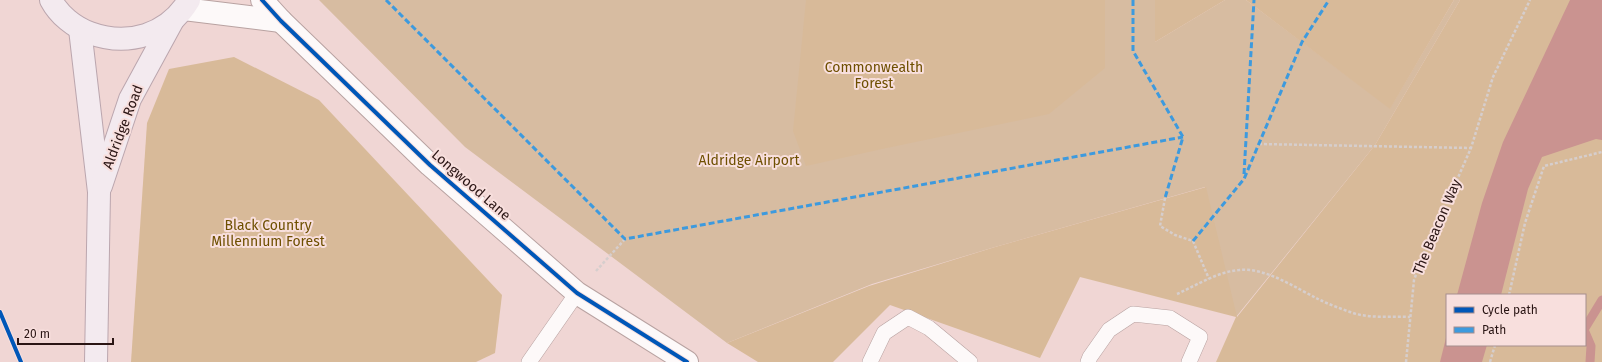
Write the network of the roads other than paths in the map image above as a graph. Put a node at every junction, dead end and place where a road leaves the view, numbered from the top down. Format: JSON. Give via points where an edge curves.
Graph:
{"nodes":[{"id":1,"x":51,"y":0,"type":"edge"},
{"id":2,"x":262,"y":0,"type":"edge"},
{"id":3,"x":182,"y":10,"type":"edge"},
{"id":4,"x":280,"y":21,"type":"junction"},
{"id":5,"x":80,"y":30,"type":"junction"},
{"id":6,"x":99,"y":192,"type":"junction"},
{"id":7,"x":577,"y":293,"type":"junction"},
{"id":8,"x":96,"y":362,"type":"edge"},
{"id":9,"x":529,"y":362,"type":"edge"},
{"id":10,"x":687,"y":362,"type":"edge"},
{"id":11,"x":870,"y":362,"type":"edge"},
{"id":12,"x":970,"y":362,"type":"edge"},
{"id":13,"x":1088,"y":362,"type":"edge"},
{"id":14,"x":1189,"y":362,"type":"edge"}],
"edges":[{"from":1,"to":5,"type":"main road","via":[[64,17]]},
{"from":2,"to":4,"type":"street","name":"Longwood Lane"},
{"from":3,"to":4,"type":"street"},
{"from":3,"to":5,"type":"main road","via":[[148,35],[132,39],[104,38]]},
{"from":3,"to":6,"type":"main road","name":"Aldridge Road","via":[[130,99]]},
{"from":4,"to":7,"type":"street","name":"Longwood Lane","via":[[430,165]]},
{"from":5,"to":6,"type":"main road","name":"Aldridge Road"},
{"from":6,"to":8,"type":"main road","name":"Aldridge Road"},
{"from":7,"to":9,"type":"lane"},
{"from":7,"to":10,"type":"street","name":"Longwood Lane"},
{"from":11,"to":12,"type":"lane","via":[[884,333],[908,317],[929,328]]},
{"from":13,"to":14,"type":"lane","via":[[1108,330],[1133,314],[1170,318],[1200,337]]}]}
